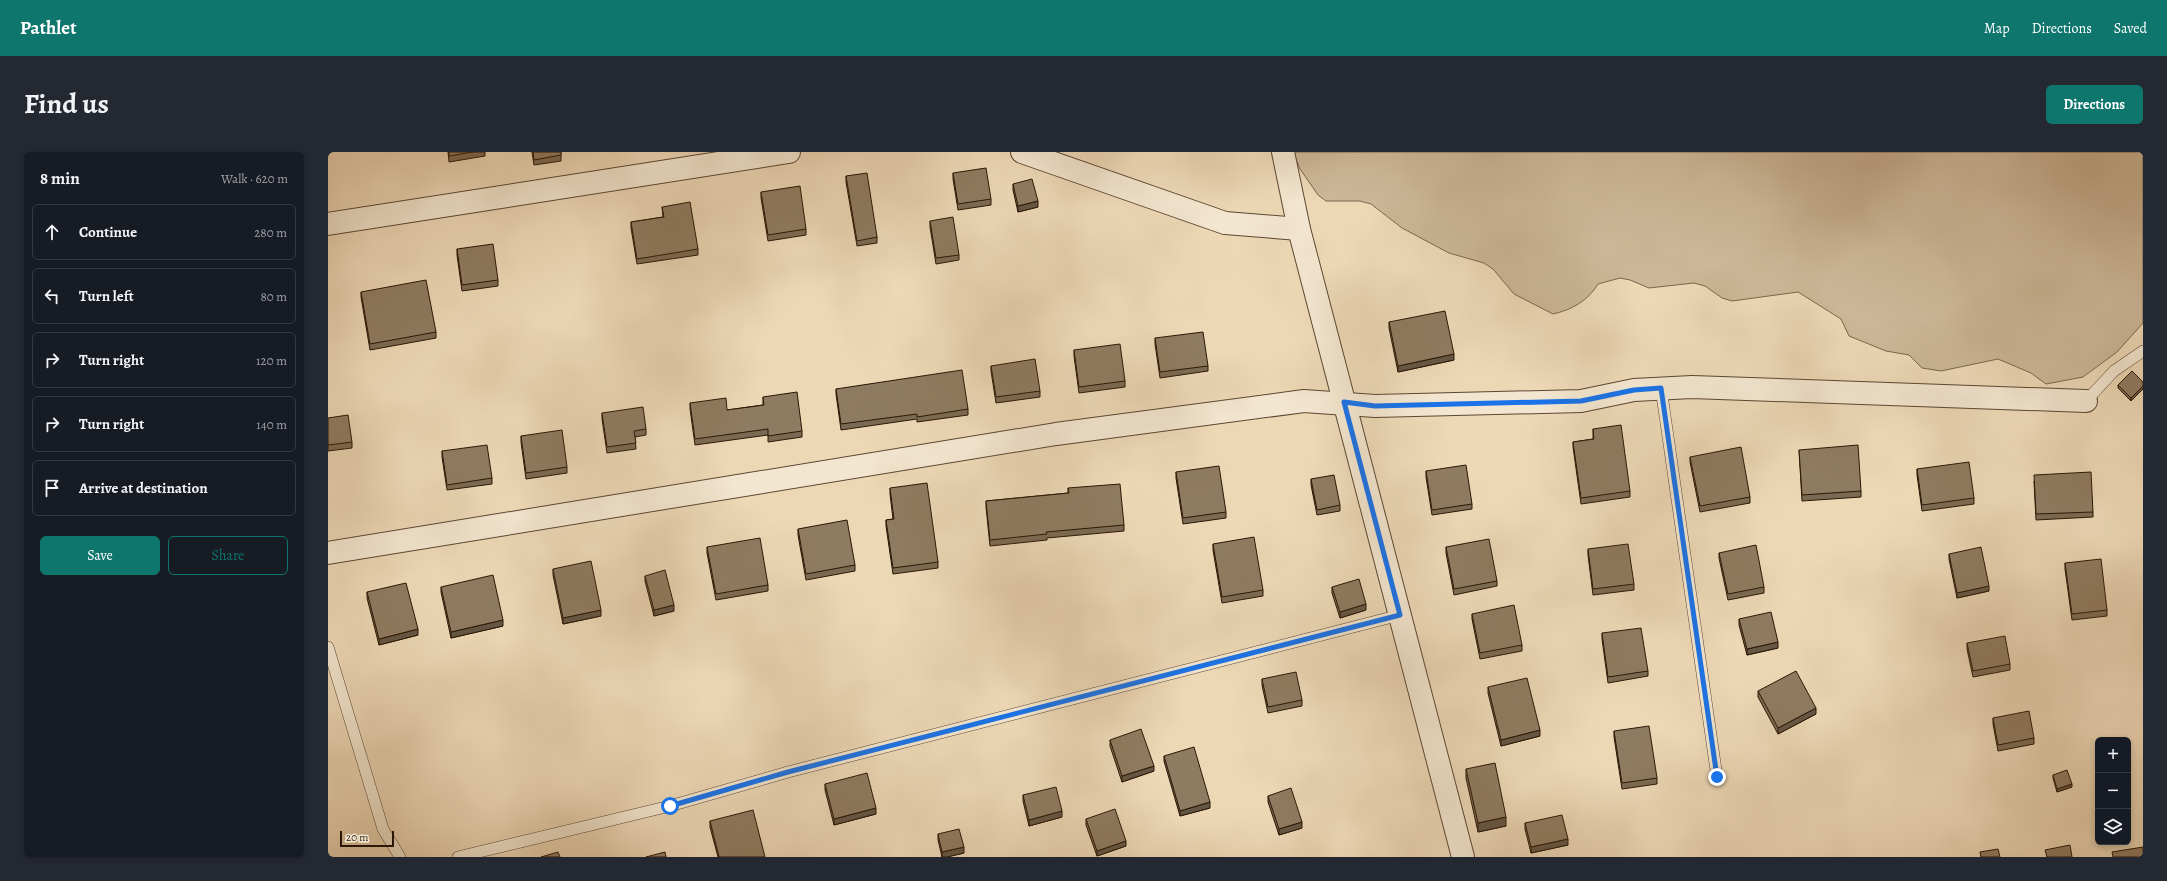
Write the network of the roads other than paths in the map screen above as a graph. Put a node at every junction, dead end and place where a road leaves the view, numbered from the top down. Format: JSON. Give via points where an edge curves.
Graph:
{"nodes":[{"id":1,"x":789,"y":152,"type":"edge"},
{"id":2,"x":1022,"y":152,"type":"edge"},
{"id":3,"x":1283,"y":152,"type":"edge"},
{"id":4,"x":328,"y":224,"type":"edge"},
{"id":5,"x":1299,"y":229,"type":"junction"},
{"id":6,"x":2143,"y":351,"type":"edge"},
{"id":7,"x":1661,"y":388,"type":"junction"},
{"id":8,"x":2086,"y":401,"type":"joint"},
{"id":9,"x":1344,"y":402,"type":"junction"},
{"id":10,"x":328,"y":553,"type":"edge"},
{"id":11,"x":1400,"y":615,"type":"junction"},
{"id":12,"x":328,"y":647,"type":"edge"},
{"id":13,"x":1717,"y":777,"type":"dead end"},
{"id":14,"x":400,"y":857,"type":"edge"},
{"id":15,"x":458,"y":857,"type":"edge"},
{"id":16,"x":1463,"y":857,"type":"edge"}],
"edges":[{"from":1,"to":4,"type":"street"},
{"from":2,"to":5,"type":"street","via":[[1225,223]]},
{"from":3,"to":5,"type":"street"},
{"from":5,"to":9,"type":"street"},
{"from":6,"to":8,"type":"lane","via":[[2114,371]]},
{"from":7,"to":8,"type":"street","via":[[1700,387]]},
{"from":7,"to":9,"type":"street","via":[[1634,390],[1581,401],[1375,406]]},
{"from":7,"to":13,"type":"lane"},
{"from":9,"to":10,"type":"street","via":[[1304,401],[1056,434]]},
{"from":9,"to":11,"type":"street"},
{"from":11,"to":15,"type":"lane","via":[[788,772],[670,806]]},
{"from":11,"to":16,"type":"street"},
{"from":12,"to":14,"type":"lane","via":[[383,830]]}]}
